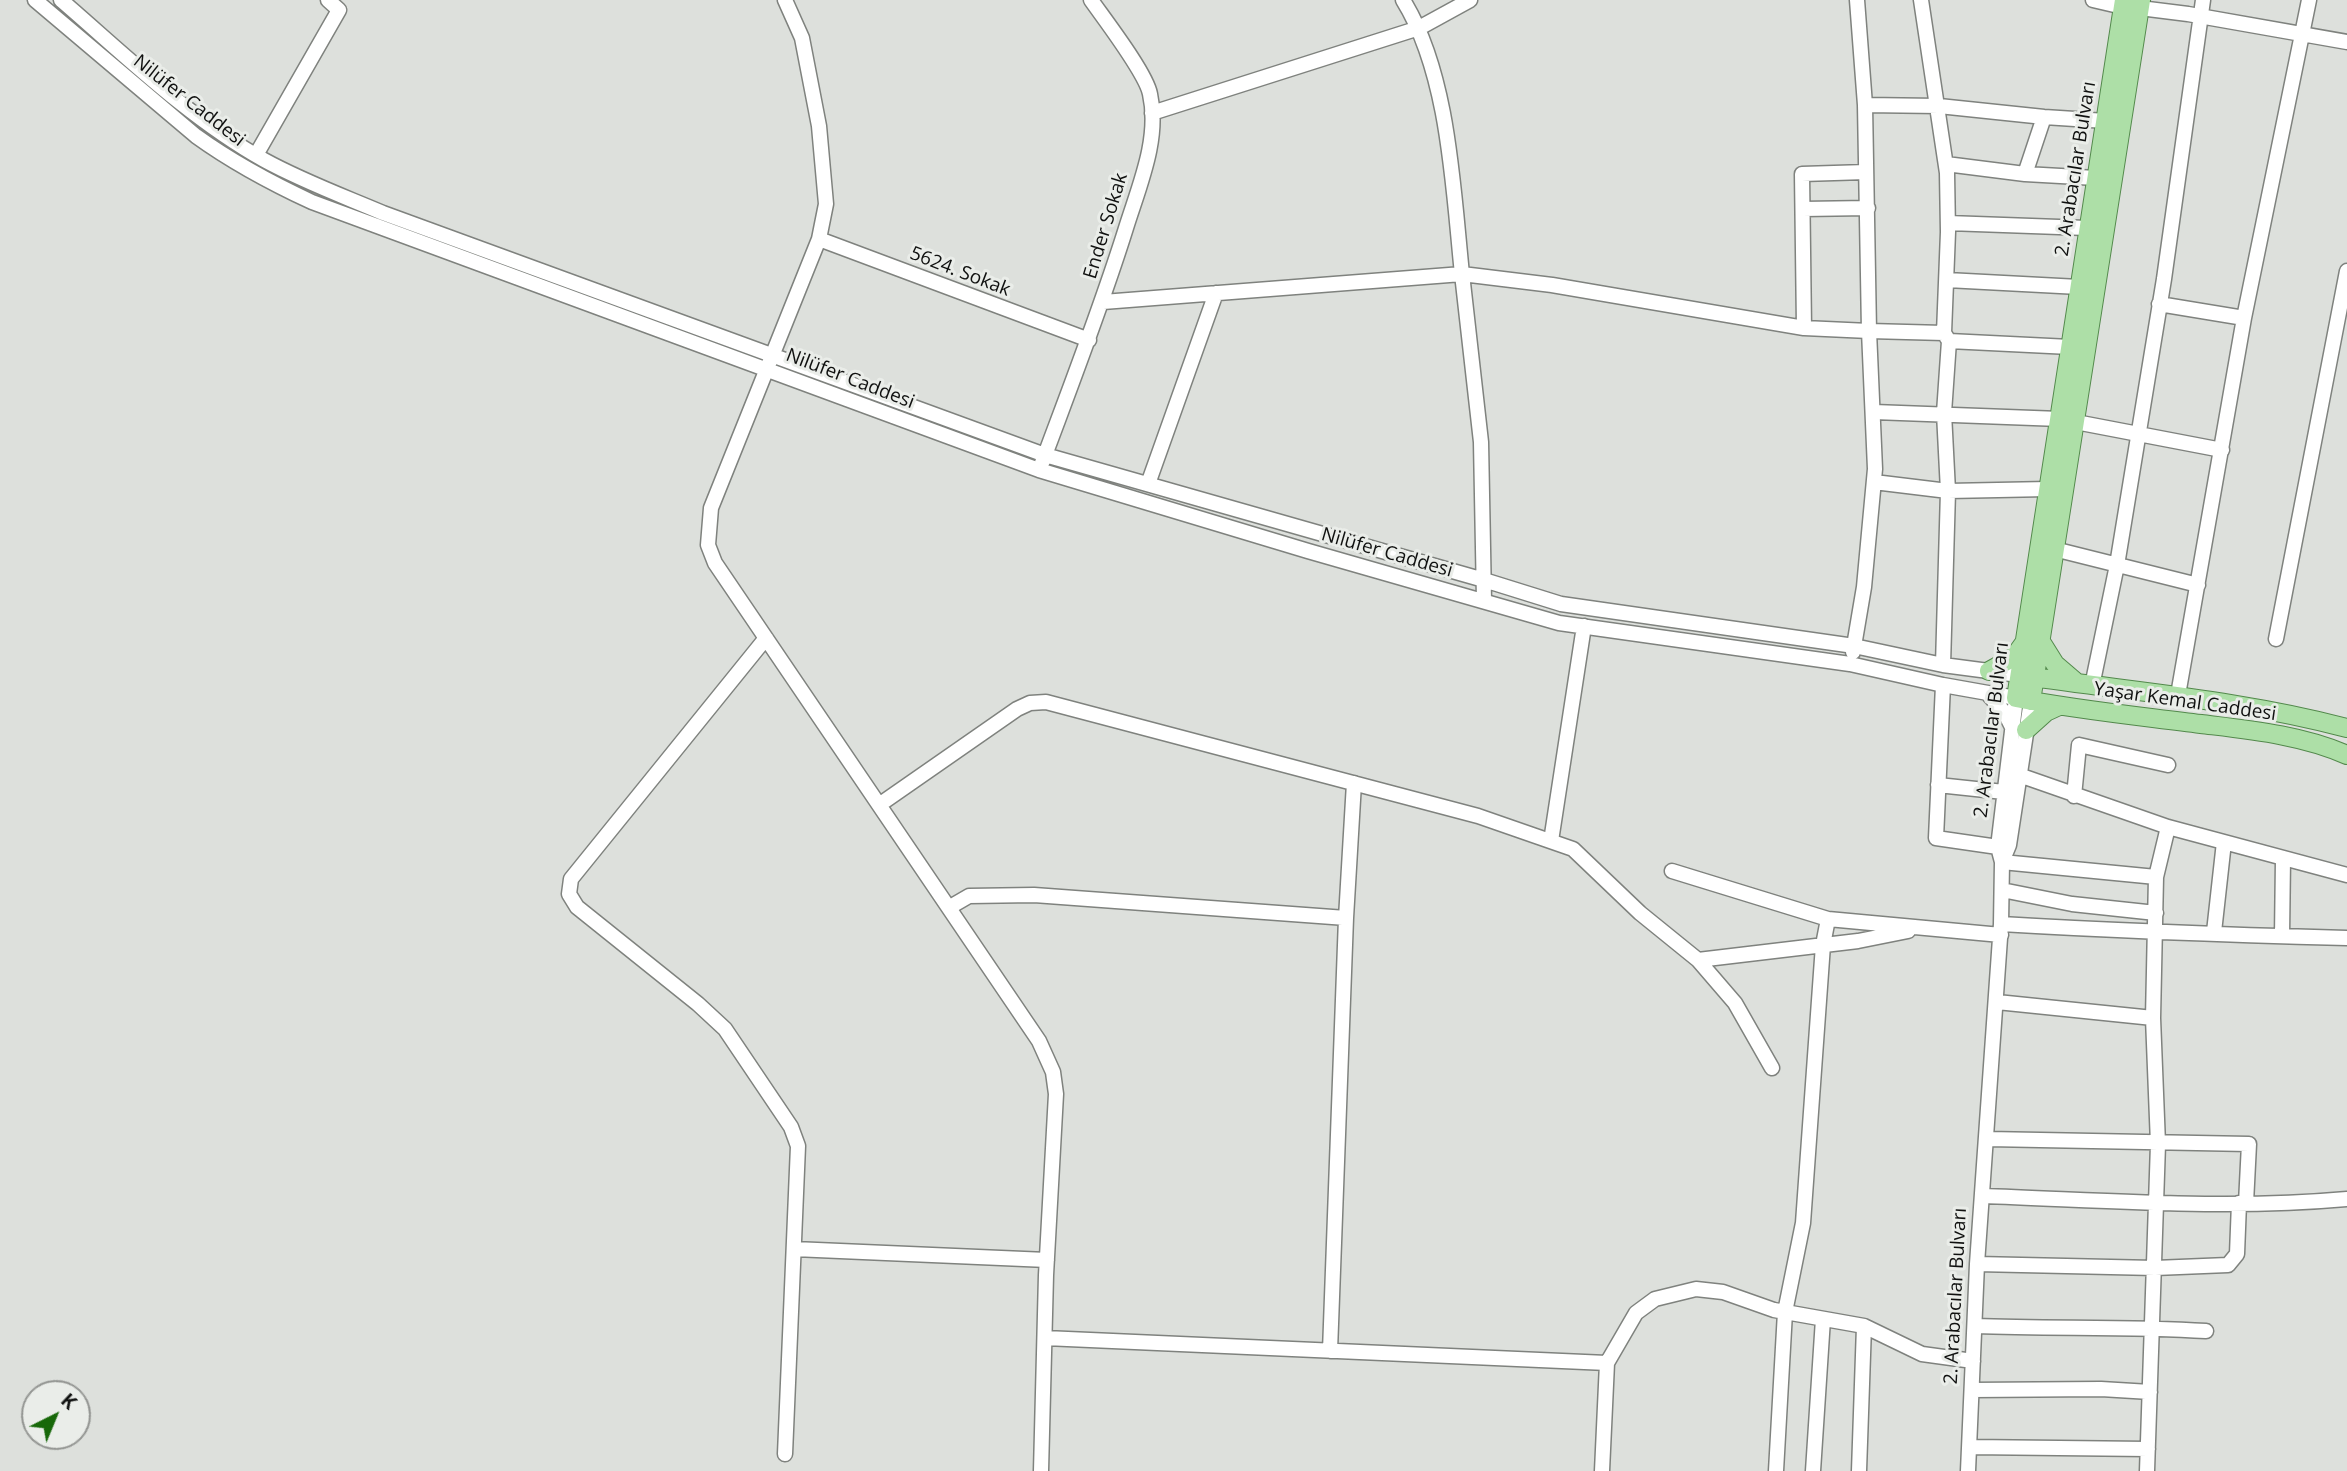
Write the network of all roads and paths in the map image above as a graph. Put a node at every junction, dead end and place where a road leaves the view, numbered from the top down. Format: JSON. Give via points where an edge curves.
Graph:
{"nodes":[{"id":1,"x":35,"y":0,"type":"edge"},
{"id":2,"x":61,"y":0,"type":"edge"},
{"id":3,"x":328,"y":0,"type":"edge"},
{"id":4,"x":785,"y":0,"type":"edge"},
{"id":5,"x":1091,"y":0,"type":"edge"},
{"id":6,"x":1403,"y":0,"type":"edge"},
{"id":7,"x":1471,"y":0,"type":"edge"},
{"id":8,"x":1857,"y":0,"type":"edge"},
{"id":9,"x":1921,"y":0,"type":"edge"},
{"id":10,"x":2093,"y":0,"type":"edge"},
{"id":11,"x":2203,"y":0,"type":"edge"},
{"id":12,"x":2309,"y":0,"type":"edge"},
{"id":13,"x":2132,"y":4,"type":"edge"},
{"id":14,"x":2200,"y":16,"type":"junction"},
{"id":15,"x":1419,"y":28,"type":"junction"},
{"id":16,"x":2303,"y":34,"type":"junction"},
{"id":17,"x":2347,"y":42,"type":"edge"},
{"id":18,"x":1864,"y":105,"type":"junction"},
{"id":19,"x":1939,"y":106,"type":"junction"},
{"id":20,"x":1152,"y":113,"type":"junction"},
{"id":21,"x":2044,"y":117,"type":"junction"},
{"id":22,"x":2106,"y":121,"type":"junction"},
{"id":23,"x":256,"y":155,"type":"junction"},
{"id":24,"x":1946,"y":164,"type":"junction"},
{"id":25,"x":1866,"y":172,"type":"junction"},
{"id":26,"x":2025,"y":174,"type":"junction"},
{"id":27,"x":2096,"y":178,"type":"junction"},
{"id":28,"x":1868,"y":208,"type":"junction"},
{"id":29,"x":1803,"y":209,"type":"junction"},
{"id":30,"x":1948,"y":223,"type":"junction"},
{"id":31,"x":2087,"y":228,"type":"junction"},
{"id":32,"x":819,"y":239,"type":"junction"},
{"id":33,"x":2347,"y":271,"type":"edge"},
{"id":34,"x":1462,"y":274,"type":"junction"},
{"id":35,"x":1947,"y":280,"type":"junction"},
{"id":36,"x":2079,"y":287,"type":"junction"},
{"id":37,"x":1216,"y":293,"type":"junction"},
{"id":38,"x":1103,"y":302,"type":"junction"},
{"id":39,"x":2159,"y":304,"type":"junction"},
{"id":40,"x":2244,"y":318,"type":"junction"},
{"id":41,"x":1804,"y":328,"type":"junction"},
{"id":42,"x":1869,"y":331,"type":"junction"},
{"id":43,"x":1946,"y":337,"type":"junction"},
{"id":44,"x":1089,"y":340,"type":"junction"},
{"id":45,"x":2070,"y":347,"type":"junction"},
{"id":46,"x":770,"y":362,"type":"junction"},
{"id":47,"x":1874,"y":412,"type":"junction"},
{"id":48,"x":1944,"y":413,"type":"junction"},
{"id":49,"x":2067,"y":421,"type":"junction"},
{"id":50,"x":2137,"y":435,"type":"junction"},
{"id":51,"x":2222,"y":450,"type":"junction"},
{"id":52,"x":1045,"y":455,"type":"junction"},
{"id":53,"x":1040,"y":470,"type":"junction"},
{"id":54,"x":1874,"y":482,"type":"junction"},
{"id":55,"x":1148,"y":484,"type":"junction"},
{"id":56,"x":2048,"y":489,"type":"junction"},
{"id":57,"x":1948,"y":491,"type":"junction"},
{"id":58,"x":2058,"y":550,"type":"dead end"},
{"id":59,"x":2117,"y":565,"type":"junction"},
{"id":60,"x":1484,"y":580,"type":"junction"},
{"id":61,"x":2198,"y":585,"type":"junction"},
{"id":62,"x":1484,"y":601,"type":"junction"},
{"id":63,"x":1584,"y":626,"type":"junction"},
{"id":64,"x":766,"y":638,"type":"junction"},
{"id":65,"x":2276,"y":639,"type":"dead end"},
{"id":66,"x":2032,"y":642,"type":"junction"},
{"id":67,"x":1854,"y":646,"type":"junction"},
{"id":68,"x":1850,"y":664,"type":"junction"},
{"id":69,"x":1943,"y":665,"type":"junction"},
{"id":70,"x":1989,"y":671,"type":"junction"},
{"id":71,"x":2027,"y":676,"type":"junction"},
{"id":72,"x":1943,"y":685,"type":"junction"},
{"id":73,"x":2085,"y":685,"type":"junction"},
{"id":74,"x":1987,"y":693,"type":"junction"},
{"id":75,"x":2178,"y":695,"type":"junction"},
{"id":76,"x":2023,"y":699,"type":"junction"},
{"id":77,"x":2059,"y":706,"type":"junction"},
{"id":78,"x":2019,"y":728,"type":"junction"},
{"id":79,"x":2347,"y":728,"type":"edge"},
{"id":80,"x":2347,"y":755,"type":"edge"},
{"id":81,"x":2168,"y":765,"type":"dead end"},
{"id":82,"x":2019,"y":775,"type":"junction"},
{"id":83,"x":1354,"y":783,"type":"junction"},
{"id":84,"x":1937,"y":786,"type":"junction"},
{"id":85,"x":2004,"y":792,"type":"junction"},
{"id":86,"x":2074,"y":796,"type":"junction"},
{"id":87,"x":879,"y":806,"type":"junction"},
{"id":88,"x":2168,"y":827,"type":"junction"},
{"id":89,"x":1550,"y":841,"type":"junction"},
{"id":90,"x":2224,"y":842,"type":"junction"},
{"id":91,"x":2000,"y":854,"type":"junction"},
{"id":92,"x":2283,"y":859,"type":"junction"},
{"id":93,"x":1672,"y":871,"type":"dead end"},
{"id":94,"x":2347,"y":875,"type":"edge"},
{"id":95,"x":2156,"y":877,"type":"junction"},
{"id":96,"x":2002,"y":890,"type":"junction"},
{"id":97,"x":950,"y":907,"type":"junction"},
{"id":98,"x":2156,"y":913,"type":"junction"},
{"id":99,"x":1346,"y":918,"type":"junction"},
{"id":100,"x":1828,"y":919,"type":"junction"},
{"id":101,"x":1923,"y":928,"type":"junction"},
{"id":102,"x":2001,"y":930,"type":"junction"},
{"id":103,"x":2214,"y":932,"type":"junction"},
{"id":104,"x":2156,"y":933,"type":"junction"},
{"id":105,"x":2282,"y":936,"type":"junction"},
{"id":106,"x":2347,"y":939,"type":"edge"},
{"id":107,"x":1823,"y":945,"type":"junction"},
{"id":108,"x":1698,"y":960,"type":"junction"},
{"id":109,"x":1997,"y":1002,"type":"junction"},
{"id":110,"x":2153,"y":1018,"type":"junction"},
{"id":111,"x":1772,"y":1068,"type":"dead end"},
{"id":112,"x":1988,"y":1139,"type":"junction"},
{"id":113,"x":2158,"y":1144,"type":"junction"},
{"id":114,"x":1983,"y":1196,"type":"junction"},
{"id":115,"x":2347,"y":1199,"type":"edge"},
{"id":116,"x":2156,"y":1201,"type":"junction"},
{"id":117,"x":2242,"y":1203,"type":"junction"},
{"id":118,"x":794,"y":1249,"type":"junction"},
{"id":119,"x":1047,"y":1260,"type":"junction"},
{"id":120,"x":1978,"y":1264,"type":"junction"},
{"id":121,"x":2155,"y":1268,"type":"junction"},
{"id":122,"x":1785,"y":1312,"type":"junction"},
{"id":123,"x":1823,"y":1318,"type":"junction"},
{"id":124,"x":1864,"y":1326,"type":"junction"},
{"id":125,"x":1975,"y":1326,"type":"junction"},
{"id":126,"x":2153,"y":1328,"type":"junction"},
{"id":127,"x":2206,"y":1331,"type":"dead end"},
{"id":128,"x":1045,"y":1338,"type":"junction"},
{"id":129,"x":1330,"y":1351,"type":"junction"},
{"id":130,"x":1973,"y":1361,"type":"junction"},
{"id":131,"x":1607,"y":1363,"type":"junction"},
{"id":132,"x":1972,"y":1390,"type":"junction"},
{"id":133,"x":2150,"y":1392,"type":"junction"},
{"id":134,"x":1969,"y":1447,"type":"junction"},
{"id":135,"x":2148,"y":1449,"type":"junction"},
{"id":136,"x":785,"y":1454,"type":"dead end"},
{"id":137,"x":1041,"y":1471,"type":"edge"},
{"id":138,"x":1602,"y":1471,"type":"edge"},
{"id":139,"x":1776,"y":1471,"type":"edge"},
{"id":140,"x":1813,"y":1471,"type":"edge"},
{"id":141,"x":1858,"y":1471,"type":"edge"},
{"id":142,"x":1968,"y":1471,"type":"edge"},
{"id":143,"x":2147,"y":1471,"type":"edge"}],
"edges":[{"from":1,"to":46,"type":"street","name":"Nilüfer Caddesi","via":[[196,136],[273,184],[312,202]]},
{"from":2,"to":23,"type":"street","via":[[167,91]]},
{"from":3,"to":23,"type":"street","via":[[339,10]]},
{"from":4,"to":32,"type":"street","name":"Nilüfer Caddesi","via":[[802,38],[819,126],[826,204]]},
{"from":5,"to":20,"type":"street","name":"Ender Sokak","via":[[1150,91]]},
{"from":6,"to":15,"type":"street"},
{"from":7,"to":15,"type":"street"},
{"from":8,"to":18,"type":"street"},
{"from":9,"to":19,"type":"street"},
{"from":10,"to":13,"type":"street"},
{"from":11,"to":14,"type":"street"},
{"from":12,"to":16,"type":"street"},
{"from":13,"to":14,"type":"street"},
{"from":13,"to":22,"type":"main road","name":"2. Arabacılar Bulvarı"},
{"from":13,"to":49,"type":"main road"},
{"from":14,"to":16,"type":"street"},
{"from":14,"to":39,"type":"street"},
{"from":15,"to":20,"type":"street"},
{"from":15,"to":34,"type":"street","via":[[1431,57],[1450,159]]},
{"from":16,"to":17,"type":"street"},
{"from":16,"to":40,"type":"street"},
{"from":18,"to":19,"type":"street"},
{"from":18,"to":25,"type":"street"},
{"from":19,"to":21,"type":"street"},
{"from":19,"to":24,"type":"street"},
{"from":20,"to":38,"type":"street","name":"Ender Sokak","via":[[1154,126],[1141,181]]},
{"from":21,"to":22,"type":"street"},
{"from":21,"to":26,"type":"street"},
{"from":22,"to":27,"type":"main road","name":"2. Arabacılar Bulvarı"},
{"from":23,"to":46,"type":"street","via":[[312,184]]},
{"from":24,"to":26,"type":"street"},
{"from":24,"to":30,"type":"street"},
{"from":25,"to":28,"type":"street"},
{"from":25,"to":29,"type":"street","via":[[1802,174]]},
{"from":26,"to":27,"type":"street"},
{"from":27,"to":31,"type":"main road","name":"2. Arabacılar Bulvarı"},
{"from":28,"to":29,"type":"street"},
{"from":28,"to":42,"type":"street"},
{"from":29,"to":41,"type":"street"},
{"from":30,"to":31,"type":"street"},
{"from":30,"to":35,"type":"street"},
{"from":31,"to":36,"type":"main road","name":"2. Arabacılar Bulvarı"},
{"from":32,"to":44,"type":"street","name":"5624. Sokak"},
{"from":32,"to":46,"type":"street","name":"Nilüfer Caddesi"},
{"from":33,"to":65,"type":"street"},
{"from":34,"to":37,"type":"street"},
{"from":34,"to":41,"type":"street"},
{"from":34,"to":60,"type":"street","via":[[1481,442]]},
{"from":35,"to":36,"type":"street"},
{"from":35,"to":43,"type":"street"},
{"from":36,"to":45,"type":"main road","name":"2. Arabacılar Bulvarı"},
{"from":37,"to":38,"type":"street"},
{"from":37,"to":55,"type":"street"},
{"from":38,"to":44,"type":"street","name":"Ender Sokak"},
{"from":39,"to":40,"type":"street"},
{"from":39,"to":50,"type":"street"},
{"from":40,"to":51,"type":"street"},
{"from":41,"to":42,"type":"street"},
{"from":42,"to":43,"type":"street"},
{"from":42,"to":47,"type":"street"},
{"from":43,"to":45,"type":"street"},
{"from":43,"to":48,"type":"street"},
{"from":44,"to":52,"type":"street","name":"Ender Sokak"},
{"from":45,"to":49,"type":"main road","name":"2. Arabacılar Bulvarı"},
{"from":46,"to":52,"type":"street"},
{"from":46,"to":53,"type":"street","name":"Nilüfer Caddesi"},
{"from":46,"to":64,"type":"street","via":[[711,508],[708,528],[715,563]]},
{"from":47,"to":48,"type":"street"},
{"from":47,"to":54,"type":"street"},
{"from":48,"to":49,"type":"street"},
{"from":48,"to":57,"type":"street"},
{"from":49,"to":50,"type":"street"},
{"from":49,"to":56,"type":"main road","name":"2. Arabacılar Bulvarı"},
{"from":49,"to":66,"type":"main road"},
{"from":50,"to":51,"type":"street"},
{"from":50,"to":59,"type":"street"},
{"from":51,"to":61,"type":"street"},
{"from":52,"to":53,"type":"street","name":"Ender Sokak"},
{"from":52,"to":55,"type":"street"},
{"from":53,"to":62,"type":"street","name":"Nilüfer Caddesi"},
{"from":54,"to":57,"type":"street"},
{"from":54,"to":67,"type":"street"},
{"from":55,"to":60,"type":"street"},
{"from":56,"to":57,"type":"street"},
{"from":56,"to":66,"type":"main road","name":"2. Arabacılar Bulvarı"},
{"from":57,"to":69,"type":"street"},
{"from":58,"to":59,"type":"street"},
{"from":59,"to":61,"type":"street"},
{"from":59,"to":73,"type":"street"},
{"from":60,"to":62,"type":"street"},
{"from":60,"to":67,"type":"street","via":[[1561,604]]},
{"from":61,"to":75,"type":"street"},
{"from":62,"to":63,"type":"street","name":"Nilüfer Caddesi"},
{"from":63,"to":68,"type":"street","name":"Nilüfer Caddesi"},
{"from":63,"to":89,"type":"street"},
{"from":64,"to":87,"type":"street"},
{"from":64,"to":118,"type":"street","via":[[571,879],[569,894],[577,907],[725,1029],[791,1126],[798,1146]]},
{"from":66,"to":70,"type":"main road"},
{"from":66,"to":71,"type":"main road","name":"2. Arabacılar Bulvarı"},
{"from":66,"to":73,"type":"main road"},
{"from":67,"to":68,"type":"street"},
{"from":67,"to":69,"type":"street"},
{"from":68,"to":72,"type":"street","name":"Nilüfer Caddesi"},
{"from":69,"to":70,"type":"street"},
{"from":70,"to":71,"type":"street"},
{"from":71,"to":73,"type":"main road","name":"Yaşar Kemal Caddesi"},
{"from":71,"to":76,"type":"main road","name":"2. Arabacılar Bulvarı"},
{"from":72,"to":74,"type":"street","name":"Nilüfer Caddesi"},
{"from":72,"to":84,"type":"street"},
{"from":73,"to":75,"type":"main road","name":"Yaşar Kemal Caddesi"},
{"from":74,"to":76,"type":"street","name":"Nilüfer Caddesi"},
{"from":74,"to":78,"type":"street"},
{"from":75,"to":79,"type":"main road","name":"Yaşar Kemal Caddesi"},
{"from":76,"to":77,"type":"main road","name":"Yaşar Kemal Caddesi"},
{"from":76,"to":78,"type":"street","name":"2. Arabacılar Bulvarı"},
{"from":77,"to":78,"type":"main road"},
{"from":77,"to":80,"type":"main road","name":"Yaşar Kemal Caddesi","via":[[2252,730]]},
{"from":78,"to":82,"type":"street"},
{"from":78,"to":85,"type":"street","name":"2. Arabacılar Bulvarı"},
{"from":81,"to":86,"type":"street","via":[[2079,745]]},
{"from":82,"to":86,"type":"street"},
{"from":82,"to":91,"type":"street","via":[[2009,845]]},
{"from":83,"to":87,"type":"street","via":[[1038,702],[1017,709]]},
{"from":83,"to":89,"type":"street","via":[[1478,816]]},
{"from":83,"to":99,"type":"street"},
{"from":84,"to":85,"type":"street"},
{"from":84,"to":91,"type":"street","via":[[1936,838]]},
{"from":85,"to":91,"type":"street","name":"2. Arabacılar Bulvarı"},
{"from":86,"to":88,"type":"street"},
{"from":87,"to":97,"type":"street"},
{"from":88,"to":90,"type":"street"},
{"from":88,"to":95,"type":"street"},
{"from":89,"to":108,"type":"street","via":[[1573,849]]},
{"from":90,"to":92,"type":"street"},
{"from":90,"to":103,"type":"street"},
{"from":91,"to":95,"type":"street"},
{"from":91,"to":96,"type":"street","name":"2. Arabacılar Bulvarı"},
{"from":92,"to":94,"type":"street"},
{"from":92,"to":105,"type":"street"},
{"from":93,"to":100,"type":"street"},
{"from":95,"to":98,"type":"street"},
{"from":96,"to":98,"type":"street","via":[[2072,904]]},
{"from":96,"to":102,"type":"street","name":"2. Arabacılar Bulvarı"},
{"from":97,"to":99,"type":"street","via":[[969,896],[1034,895]]},
{"from":97,"to":119,"type":"street","via":[[1039,1041],[1053,1072],[1056,1094]]},
{"from":98,"to":104,"type":"street"},
{"from":99,"to":129,"type":"street"},
{"from":100,"to":101,"type":"street"},
{"from":100,"to":107,"type":"street"},
{"from":101,"to":102,"type":"street"},
{"from":101,"to":107,"type":"street"},
{"from":102,"to":104,"type":"street"},
{"from":102,"to":109,"type":"street","name":"2. Arabacılar Bulvarı"},
{"from":103,"to":104,"type":"street"},
{"from":103,"to":105,"type":"street"},
{"from":104,"to":110,"type":"street"},
{"from":105,"to":106,"type":"street"},
{"from":107,"to":108,"type":"street"},
{"from":107,"to":122,"type":"street","via":[[1803,1223]]},
{"from":108,"to":111,"type":"street","via":[[1735,1003]]},
{"from":109,"to":110,"type":"street"},
{"from":109,"to":112,"type":"street","name":"2. Arabacılar Bulvarı"},
{"from":110,"to":113,"type":"street"},
{"from":112,"to":113,"type":"street"},
{"from":112,"to":114,"type":"street","name":"2. Arabacılar Bulvarı"},
{"from":113,"to":116,"type":"street"},
{"from":113,"to":117,"type":"street","via":[[2249,1144]]},
{"from":114,"to":116,"type":"street"},
{"from":114,"to":120,"type":"street","name":"2. Arabacılar Bulvarı"},
{"from":115,"to":117,"type":"street"},
{"from":116,"to":117,"type":"street"},
{"from":116,"to":121,"type":"street"},
{"from":117,"to":121,"type":"street","via":[[2237,1254],[2228,1265]]},
{"from":118,"to":119,"type":"street"},
{"from":118,"to":136,"type":"street"},
{"from":119,"to":128,"type":"street"},
{"from":120,"to":121,"type":"street"},
{"from":120,"to":125,"type":"street","name":"2. Arabacılar Bulvarı"},
{"from":121,"to":126,"type":"street"},
{"from":122,"to":123,"type":"street"},
{"from":122,"to":131,"type":"street","via":[[1723,1292],[1696,1289],[1655,1299],[1636,1312]]},
{"from":122,"to":139,"type":"street"},
{"from":123,"to":124,"type":"street"},
{"from":123,"to":140,"type":"street"},
{"from":124,"to":130,"type":"street","via":[[1922,1354]]},
{"from":124,"to":141,"type":"street"},
{"from":125,"to":126,"type":"street"},
{"from":125,"to":130,"type":"street","name":"2. Arabacılar Bulvarı"},
{"from":126,"to":127,"type":"street"},
{"from":126,"to":133,"type":"street"},
{"from":128,"to":129,"type":"street"},
{"from":128,"to":137,"type":"street"},
{"from":129,"to":131,"type":"street"},
{"from":130,"to":132,"type":"street","name":"2. Arabacılar Bulvarı"},
{"from":131,"to":138,"type":"street"},
{"from":132,"to":133,"type":"street"},
{"from":132,"to":134,"type":"street","name":"2. Arabacılar Bulvarı"},
{"from":133,"to":135,"type":"street"},
{"from":134,"to":135,"type":"street"},
{"from":134,"to":142,"type":"street","name":"2. Arabacılar Bulvarı"},
{"from":135,"to":143,"type":"street"}]}
